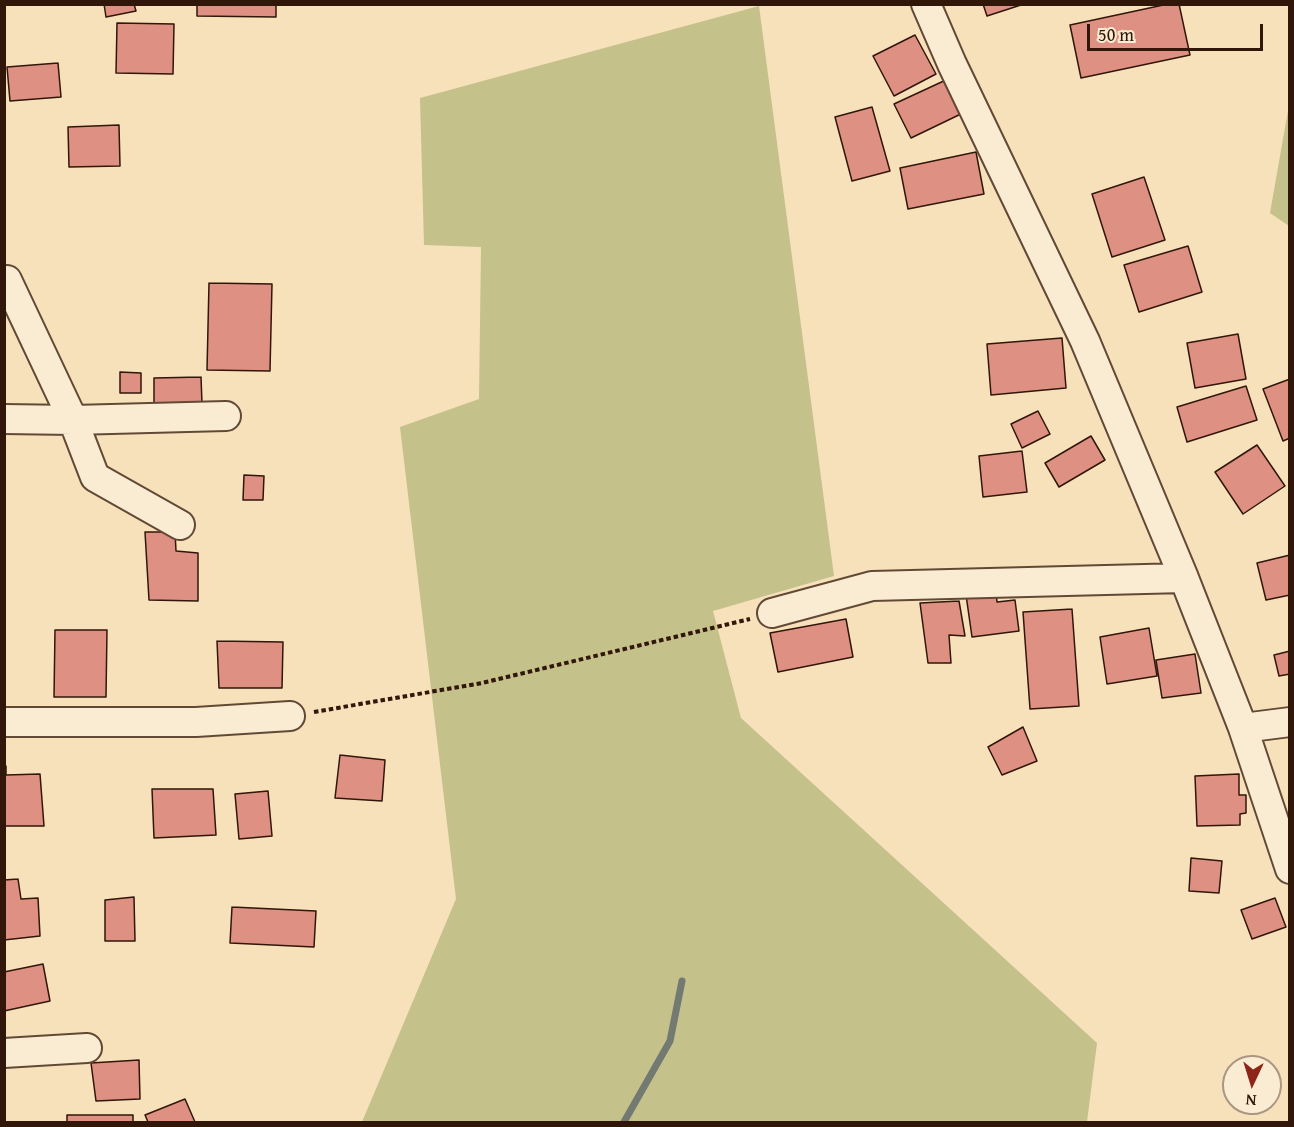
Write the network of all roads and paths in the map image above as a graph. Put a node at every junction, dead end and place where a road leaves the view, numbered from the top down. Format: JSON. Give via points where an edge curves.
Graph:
{"nodes":[{"id":1,"x":926,"y":4,"type":"edge"},
{"id":2,"x":7,"y":280,"type":"dead end"},
{"id":3,"x":226,"y":416,"type":"dead end"},
{"id":4,"x":4,"y":419,"type":"edge"},
{"id":5,"x":73,"y":420,"type":"junction"},
{"id":6,"x":180,"y":525,"type":"dead end"},
{"id":7,"x":1184,"y":578,"type":"junction"},
{"id":8,"x":772,"y":613,"type":"joint"},
{"id":9,"x":290,"y":716,"type":"joint"},
{"id":10,"x":4,"y":722,"type":"edge"},
{"id":11,"x":1290,"y":722,"type":"edge"},
{"id":12,"x":1244,"y":728,"type":"junction"},
{"id":13,"x":1288,"y":854,"type":"edge"},
{"id":14,"x":87,"y":1048,"type":"dead end"},
{"id":15,"x":4,"y":1053,"type":"edge"}],
"edges":[{"from":1,"to":7,"type":"street","via":[[1085,341]]},
{"from":2,"to":5,"type":"street"},
{"from":3,"to":5,"type":"street"},
{"from":4,"to":5,"type":"street"},
{"from":5,"to":6,"type":"street","via":[[95,477]]},
{"from":7,"to":8,"type":"street","via":[[872,586]]},
{"from":7,"to":12,"type":"street"},
{"from":8,"to":9,"type":"path","via":[[482,683]]},
{"from":9,"to":10,"type":"street","via":[[196,722]]},
{"from":11,"to":12,"type":"street"},
{"from":12,"to":13,"type":"street"},
{"from":14,"to":15,"type":"street"}]}
